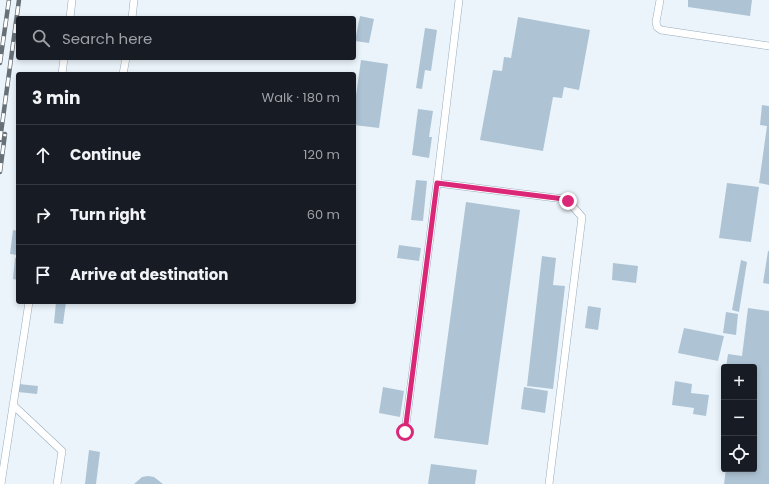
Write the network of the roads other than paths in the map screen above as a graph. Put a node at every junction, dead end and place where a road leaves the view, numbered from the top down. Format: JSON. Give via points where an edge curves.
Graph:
{"nodes":[{"id":1,"x":72,"y":0,"type":"edge"},
{"id":2,"x":134,"y":0,"type":"edge"},
{"id":3,"x":459,"y":0,"type":"edge"},
{"id":4,"x":660,"y":0,"type":"edge"},
{"id":5,"x":70,"y":16,"type":"edge"},
{"id":6,"x":132,"y":16,"type":"edge"},
{"id":7,"x":769,"y":46,"type":"edge"},
{"id":8,"x":64,"y":60,"type":"edge"},
{"id":9,"x":126,"y":60,"type":"edge"},
{"id":10,"x":62,"y":72,"type":"edge"},
{"id":11,"x":123,"y":72,"type":"edge"},
{"id":12,"x":437,"y":183,"type":"junction"},
{"id":13,"x":29,"y":304,"type":"edge"},
{"id":14,"x":13,"y":405,"type":"junction"},
{"id":15,"x":405,"y":432,"type":"dead end"},
{"id":16,"x":0,"y":484,"type":"edge"},
{"id":17,"x":57,"y":484,"type":"edge"},
{"id":18,"x":549,"y":484,"type":"edge"}],
"edges":[{"from":1,"to":5,"type":"lane"},
{"from":2,"to":6,"type":"lane"},
{"from":3,"to":12,"type":"lane"},
{"from":4,"to":7,"type":"lane","via":[[656,22],[661,30]]},
{"from":8,"to":10,"type":"lane"},
{"from":9,"to":11,"type":"lane"},
{"from":12,"to":15,"type":"lane"},
{"from":12,"to":18,"type":"lane","via":[[564,199],[582,217]]},
{"from":13,"to":14,"type":"lane"},
{"from":14,"to":16,"type":"lane"},
{"from":14,"to":17,"type":"lane","via":[[62,451]]}]}
